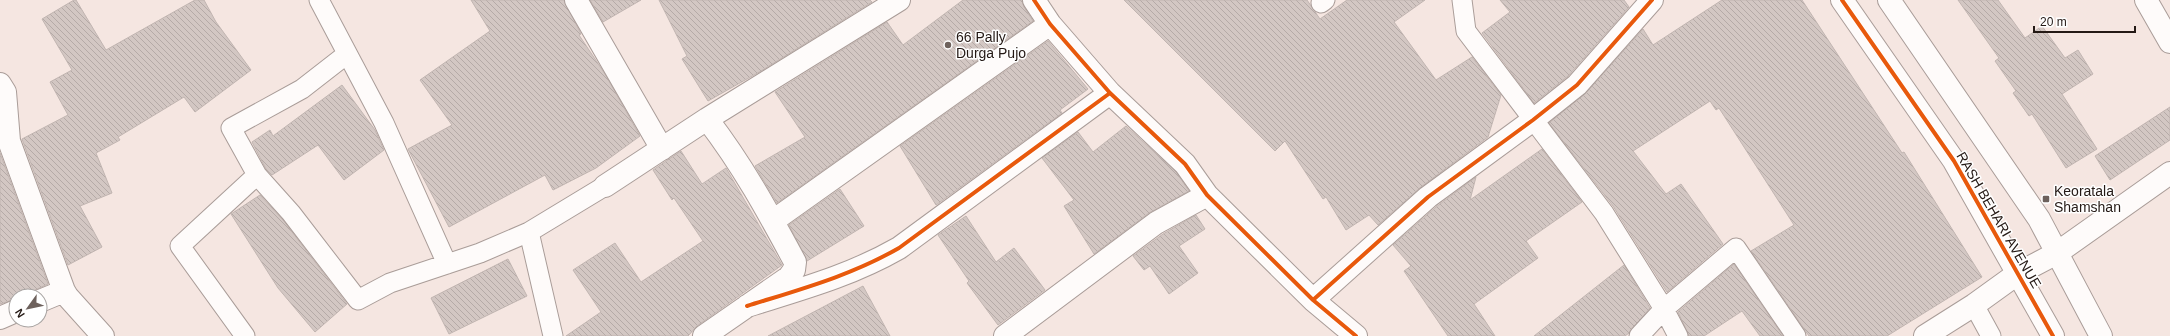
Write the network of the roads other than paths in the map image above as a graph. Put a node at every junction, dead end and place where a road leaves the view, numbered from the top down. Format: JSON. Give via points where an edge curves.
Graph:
{"nodes":[{"id":1,"x":319,"y":0,"type":"edge"},
{"id":2,"x":576,"y":0,"type":"edge"},
{"id":3,"x":899,"y":0,"type":"edge"},
{"id":4,"x":1034,"y":0,"type":"edge"},
{"id":5,"x":1462,"y":0,"type":"edge"},
{"id":6,"x":1652,"y":0,"type":"edge"},
{"id":7,"x":1842,"y":0,"type":"edge"},
{"id":8,"x":1889,"y":0,"type":"edge"},
{"id":9,"x":2146,"y":0,"type":"edge"},
{"id":10,"x":1050,"y":24,"type":"junction"},
{"id":11,"x":2170,"y":42,"type":"edge"},
{"id":12,"x":347,"y":54,"type":"junction"},
{"id":13,"x":0,"y":84,"type":"edge"},
{"id":14,"x":1110,"y":93,"type":"junction"},
{"id":15,"x":707,"y":119,"type":"junction"},
{"id":16,"x":1533,"y":120,"type":"junction"},
{"id":17,"x":662,"y":149,"type":"junction"},
{"id":18,"x":2170,"y":173,"type":"edge"},
{"id":19,"x":257,"y":175,"type":"junction"},
{"id":20,"x":605,"y":186,"type":"joint"},
{"id":21,"x":1207,"y":195,"type":"junction"},
{"id":22,"x":772,"y":221,"type":"junction"},
{"id":23,"x":529,"y":232,"type":"junction"},
{"id":24,"x":2057,"y":253,"type":"junction"},
{"id":25,"x":447,"y":264,"type":"junction"},
{"id":26,"x":2017,"y":274,"type":"junction"},
{"id":27,"x":64,"y":291,"type":"junction"},
{"id":28,"x":48,"y":298,"type":"edge"},
{"id":29,"x":1313,"y":300,"type":"junction"},
{"id":30,"x":1974,"y":305,"type":"junction"},
{"id":31,"x":747,"y":306,"type":"junction"},
{"id":32,"x":1664,"y":309,"type":"junction"},
{"id":33,"x":1013,"y":334,"type":"edge"},
{"id":34,"x":103,"y":336,"type":"edge"},
{"id":35,"x":245,"y":336,"type":"edge"},
{"id":36,"x":553,"y":336,"type":"edge"},
{"id":37,"x":704,"y":336,"type":"edge"},
{"id":38,"x":1356,"y":336,"type":"edge"},
{"id":39,"x":1639,"y":336,"type":"edge"},
{"id":40,"x":1678,"y":336,"type":"edge"},
{"id":41,"x":1796,"y":336,"type":"edge"},
{"id":42,"x":1926,"y":336,"type":"edge"},
{"id":43,"x":1991,"y":336,"type":"edge"},
{"id":44,"x":2053,"y":336,"type":"edge"},
{"id":45,"x":2101,"y":336,"type":"edge"}],
"edges":[{"from":1,"to":12,"type":"lane"},
{"from":2,"to":17,"type":"street"},
{"from":3,"to":15,"type":"street"},
{"from":4,"to":10,"type":"street"},
{"from":5,"to":16,"type":"lane","via":[[1466,31]]},
{"from":6,"to":16,"type":"street","via":[[1577,85]]},
{"from":7,"to":26,"type":"street","name":"RASH BEHARI AVENUE","via":[[1954,161]]},
{"from":8,"to":24,"type":"street","via":[[2039,219]]},
{"from":9,"to":11,"type":"street"},
{"from":10,"to":14,"type":"street"},
{"from":10,"to":22,"type":"street"},
{"from":12,"to":19,"type":"lane","via":[[302,89],[231,128]]},
{"from":12,"to":25,"type":"lane","via":[[384,123]]},
{"from":13,"to":27,"type":"street","via":[[5,92],[9,141]]},
{"from":14,"to":21,"type":"street","via":[[1185,164]]},
{"from":14,"to":31,"type":"street","via":[[892,252],[840,277]]},
{"from":15,"to":17,"type":"street"},
{"from":15,"to":22,"type":"street","via":[[747,174]]},
{"from":16,"to":29,"type":"street","via":[[1428,197]]},
{"from":16,"to":32,"type":"lane","via":[[1604,213]]},
{"from":17,"to":20,"type":"street"},
{"from":18,"to":24,"type":"street"},
{"from":19,"to":25,"type":"lane","via":[[291,212],[358,300],[390,283]]},
{"from":19,"to":35,"type":"lane","via":[[180,246]]},
{"from":20,"to":23,"type":"lane"},
{"from":21,"to":29,"type":"street"},
{"from":21,"to":33,"type":"street","via":[[1156,223]]},
{"from":22,"to":31,"type":"street","via":[[794,262],[794,270],[789,277]]},
{"from":23,"to":25,"type":"lane"},
{"from":23,"to":36,"type":"lane"},
{"from":24,"to":26,"type":"street"},
{"from":24,"to":45,"type":"street"},
{"from":26,"to":30,"type":"street"},
{"from":26,"to":44,"type":"street","name":"RASH BEHARI AVENUE"},
{"from":27,"to":28,"type":"street"},
{"from":27,"to":34,"type":"street"},
{"from":29,"to":38,"type":"street"},
{"from":30,"to":42,"type":"street"},
{"from":30,"to":43,"type":"lane"},
{"from":31,"to":37,"type":"street"},
{"from":32,"to":39,"type":"lane"},
{"from":32,"to":40,"type":"lane"},
{"from":32,"to":41,"type":"lane","via":[[1736,248]]}]}
